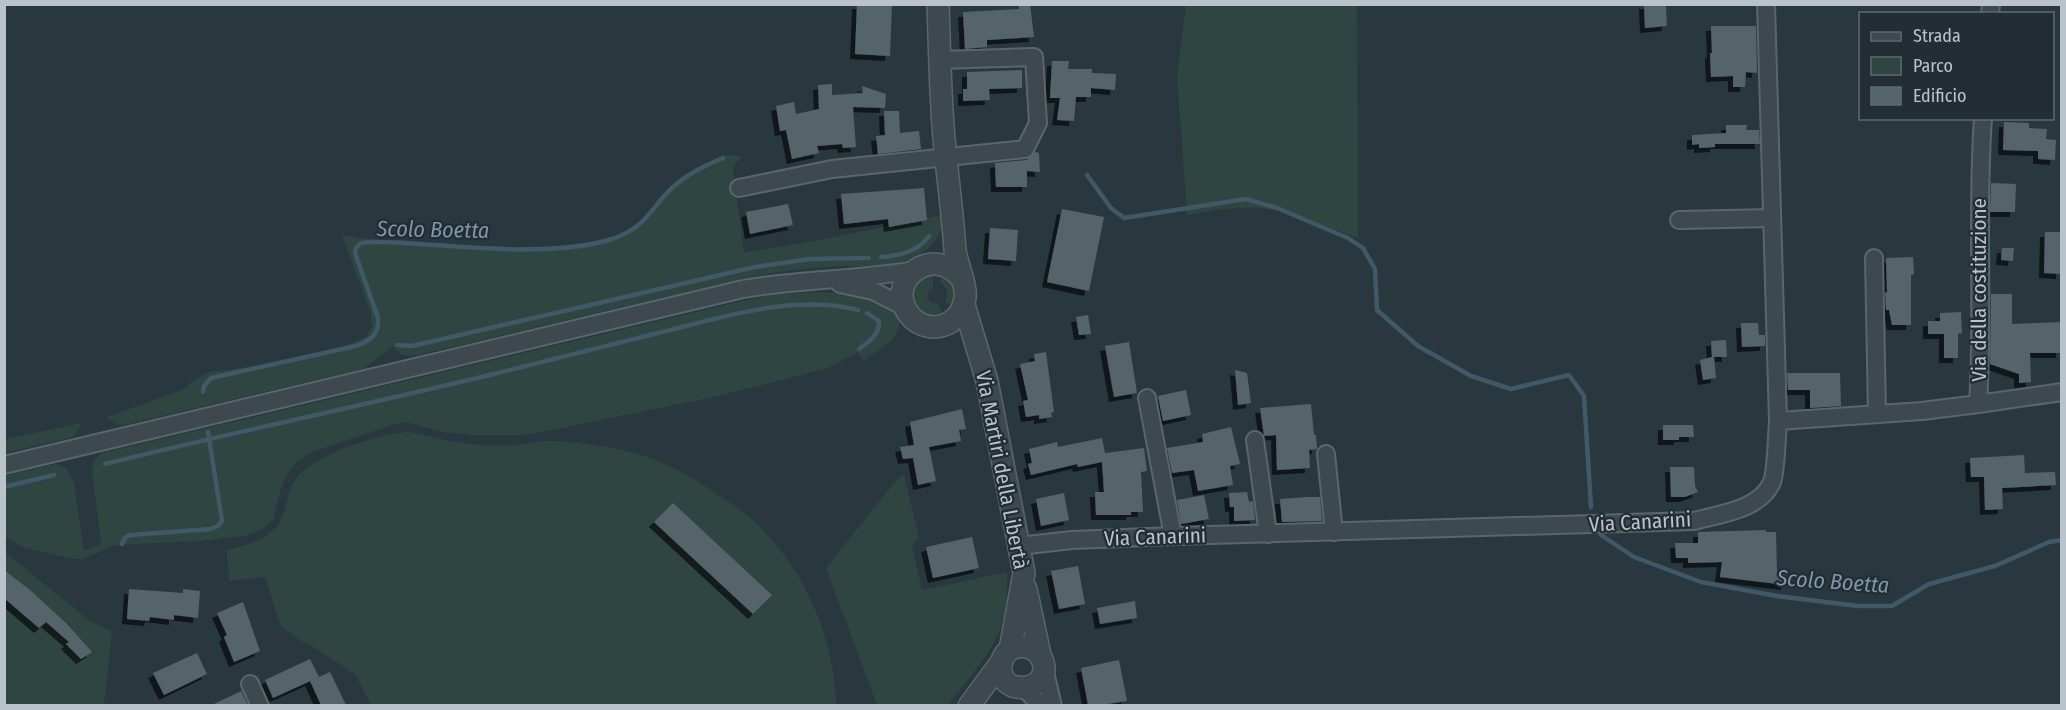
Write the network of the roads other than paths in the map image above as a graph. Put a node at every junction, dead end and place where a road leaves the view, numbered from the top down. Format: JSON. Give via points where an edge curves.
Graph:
{"nodes":[{"id":1,"x":938,"y":4,"type":"edge"},
{"id":2,"x":1766,"y":4,"type":"edge"},
{"id":3,"x":940,"y":60,"type":"junction"},
{"id":4,"x":1983,"y":120,"type":"edge"},
{"id":5,"x":946,"y":158,"type":"junction"},
{"id":6,"x":739,"y":188,"type":"dead end"},
{"id":7,"x":953,"y":212,"type":"junction"},
{"id":8,"x":1772,"y":218,"type":"junction"},
{"id":9,"x":1679,"y":220,"type":"dead end"},
{"id":10,"x":1874,"y":258,"type":"dead end"},
{"id":11,"x":923,"y":267,"type":"junction"},
{"id":12,"x":960,"y":278,"type":"junction"},
{"id":13,"x":819,"y":280,"type":"junction"},
{"id":14,"x":964,"y":305,"type":"junction"},
{"id":15,"x":905,"y":308,"type":"junction"},
{"id":16,"x":944,"y":325,"type":"junction"},
{"id":17,"x":980,"y":358,"type":"junction"},
{"id":18,"x":2061,"y":392,"type":"edge"},
{"id":19,"x":1147,"y":398,"type":"dead end"},
{"id":20,"x":1978,"y":404,"type":"junction"},
{"id":21,"x":1878,"y":414,"type":"junction"},
{"id":22,"x":1778,"y":421,"type":"junction"},
{"id":23,"x":1255,"y":440,"type":"dead end"},
{"id":24,"x":1326,"y":454,"type":"dead end"},
{"id":25,"x":4,"y":465,"type":"edge"},
{"id":26,"x":1334,"y":532,"type":"junction"},
{"id":27,"x":1268,"y":534,"type":"junction"},
{"id":28,"x":1173,"y":536,"type":"junction"},
{"id":29,"x":1019,"y":546,"type":"junction"},
{"id":30,"x":1024,"y":582,"type":"junction"},
{"id":31,"x":1006,"y":655,"type":"junction"},
{"id":32,"x":1042,"y":661,"type":"junction"},
{"id":33,"x":250,"y":684,"type":"dead end"},
{"id":34,"x":1018,"y":687,"type":"junction"},
{"id":35,"x":970,"y":704,"type":"edge"},
{"id":36,"x":260,"y":705,"type":"edge"},
{"id":37,"x":1041,"y":705,"type":"edge"},
{"id":38,"x":1053,"y":705,"type":"edge"}],
"edges":[{"from":1,"to":3,"type":"street","name":"Via Martiri della Libertà"},
{"from":2,"to":8,"type":"street","name":"Via Canarini"},
{"from":3,"to":5,"type":"street","name":"Via Martiri della Libertà"},
{"from":3,"to":5,"type":"street","via":[[1034,57],[1038,123],[1025,149]]},
{"from":4,"to":20,"type":"street","name":"Via della costituzione"},
{"from":5,"to":6,"type":"street","via":[[832,169]]},
{"from":5,"to":7,"type":"street","name":"Via Martiri della Libertà"},
{"from":7,"to":11,"type":"street","name":"Via Martiri della Libertà","via":[[948,239]]},
{"from":7,"to":12,"type":"street","name":"Via Martiri della Libertà"},
{"from":8,"to":9,"type":"street"},
{"from":8,"to":22,"type":"street","name":"Via Canarini"},
{"from":10,"to":21,"type":"street"},
{"from":11,"to":12,"type":"street","via":[[948,267]]},
{"from":11,"to":13,"type":"street","via":[[879,276]]},
{"from":11,"to":15,"type":"street","name":"Via Martiri della Libertà","via":[[904,284]]},
{"from":12,"to":14,"type":"street","name":"Via Martiri della Libertà","via":[[966,294]]},
{"from":13,"to":15,"type":"street","via":[[873,291]]},
{"from":13,"to":25,"type":"street","via":[[743,289]]},
{"from":14,"to":16,"type":"street","via":[[955,319]]},
{"from":14,"to":17,"type":"street","name":"Via Martiri della Libertà"},
{"from":15,"to":16,"type":"street","name":"Via Martiri della Libertà","via":[[921,324]]},
{"from":16,"to":17,"type":"street","name":"Via Martiri della Libertà"},
{"from":17,"to":29,"type":"street","name":"Via Martiri della Libertà"},
{"from":18,"to":20,"type":"street"},
{"from":19,"to":28,"type":"street"},
{"from":20,"to":21,"type":"street","name":"Via della costituzione"},
{"from":21,"to":22,"type":"street","name":"Via della costituzione"},
{"from":22,"to":26,"type":"street","name":"Via Canarini","via":[[1772,482],[1759,498],[1744,508],[1694,521]]},
{"from":23,"to":27,"type":"street"},
{"from":24,"to":26,"type":"street"},
{"from":26,"to":27,"type":"street","name":"Via Canarini"},
{"from":27,"to":28,"type":"street","name":"Via Canarini"},
{"from":28,"to":29,"type":"street","name":"Via Canarini"},
{"from":29,"to":30,"type":"street","name":"Via Martiri della Libertà"},
{"from":30,"to":31,"type":"street","name":"Via Martiri della Libertà"},
{"from":30,"to":32,"type":"street","name":"Via Martiri della Libertà"},
{"from":31,"to":32,"type":"street","via":[[1014,647],[1026,646]]},
{"from":31,"to":34,"type":"street","via":[[1003,675]]},
{"from":31,"to":35,"type":"street"},
{"from":32,"to":34,"type":"street","via":[[1038,682]]},
{"from":32,"to":38,"type":"street","name":"Via Martiri della Libertà"},
{"from":33,"to":36,"type":"street"},
{"from":34,"to":35,"type":"street","via":[[989,693]]},
{"from":34,"to":37,"type":"street"}]}
